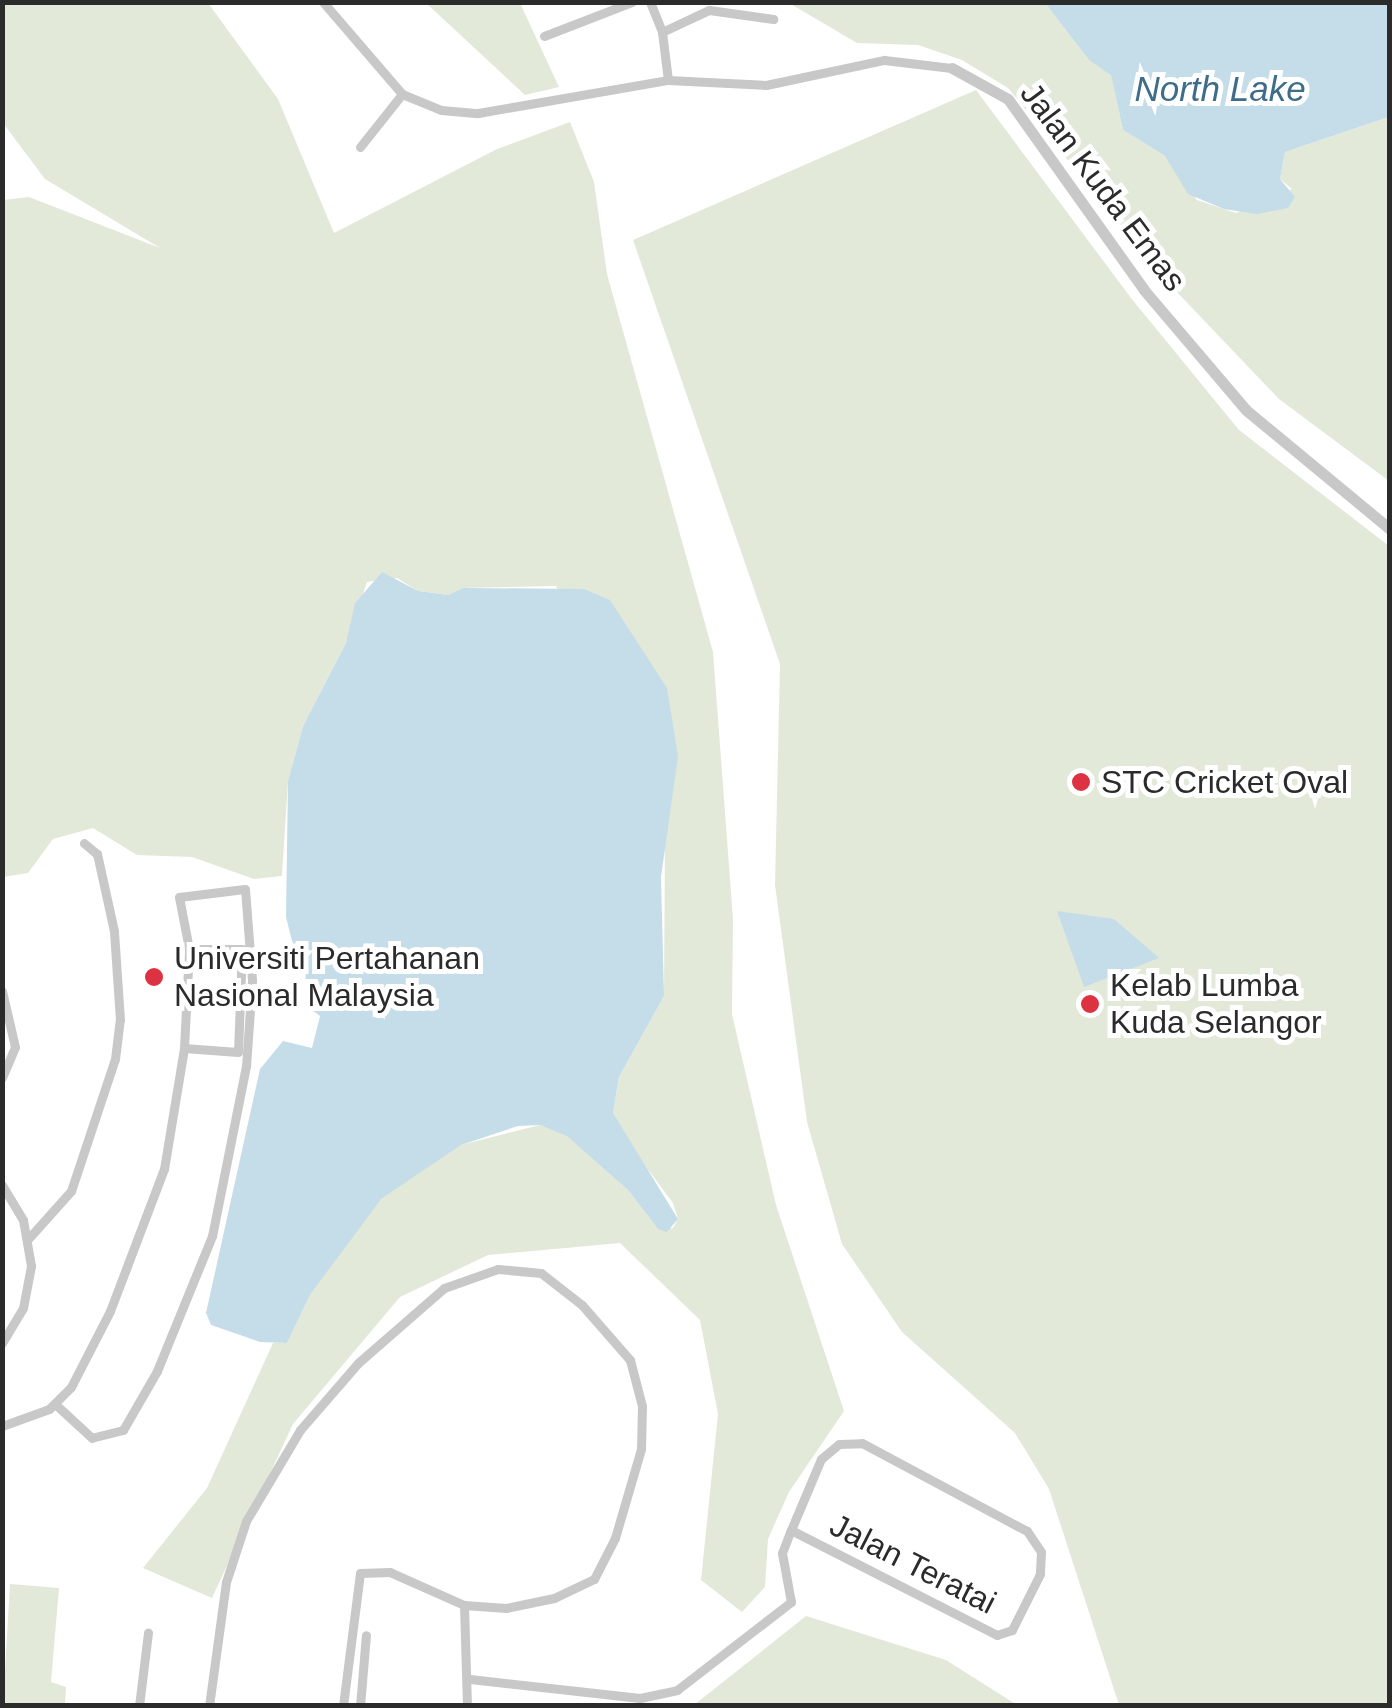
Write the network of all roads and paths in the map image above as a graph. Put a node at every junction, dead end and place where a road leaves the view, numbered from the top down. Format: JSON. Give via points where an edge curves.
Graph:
{"nodes":[{"id":1,"x":323,"y":2,"type":"edge"},
{"id":2,"x":632,"y":2,"type":"edge"},
{"id":3,"x":650,"y":2,"type":"edge"},
{"id":4,"x":773,"y":19,"type":"dead end"},
{"id":5,"x":662,"y":32,"type":"junction"},
{"id":6,"x":544,"y":36,"type":"dead end"},
{"id":7,"x":952,"y":68,"type":"joint"},
{"id":8,"x":668,"y":80,"type":"junction"},
{"id":9,"x":402,"y":94,"type":"junction"},
{"id":10,"x":360,"y":147,"type":"dead end"},
{"id":11,"x":1390,"y":529,"type":"edge"},
{"id":12,"x":84,"y":844,"type":"dead end"},
{"id":13,"x":190,"y":950,"type":"junction"},
{"id":14,"x":2,"y":992,"type":"edge"},
{"id":15,"x":184,"y":1048,"type":"junction"},
{"id":16,"x":2,"y":1077,"type":"edge"},
{"id":17,"x":2,"y":1185,"type":"edge"},
{"id":18,"x":28,"y":1239,"type":"junction"},
{"id":19,"x":2,"y":1343,"type":"edge"},
{"id":20,"x":54,"y":1404,"type":"junction"},
{"id":21,"x":2,"y":1426,"type":"edge"},
{"id":22,"x":791,"y":1530,"type":"junction"},
{"id":23,"x":464,"y":1606,"type":"junction"},
{"id":24,"x":148,"y":1633,"type":"dead end"},
{"id":25,"x":366,"y":1635,"type":"dead end"},
{"id":26,"x":470,"y":1679,"type":"junction"},
{"id":27,"x":139,"y":1706,"type":"edge"},
{"id":28,"x":209,"y":1706,"type":"edge"},
{"id":29,"x":343,"y":1706,"type":"edge"},
{"id":30,"x":360,"y":1706,"type":"edge"},
{"id":31,"x":467,"y":1706,"type":"edge"}],
"edges":[{"from":1,"to":9,"type":"street","name":"Jalan Kuda Emas"},
{"from":2,"to":6,"type":"street"},
{"from":3,"to":5,"type":"street"},
{"from":4,"to":5,"type":"street","via":[[709,10]]},
{"from":5,"to":8,"type":"street"},
{"from":7,"to":8,"type":"street","name":"Jalan Kuda Emas","via":[[884,60],[766,86]]},
{"from":7,"to":11,"type":"street","name":"Jalan Kuda Emas","via":[[1008,99],[1144,290],[1246,410]]},
{"from":8,"to":9,"type":"street","name":"Jalan Kuda Emas","via":[[478,113],[441,110]]},
{"from":9,"to":10,"type":"street"},
{"from":12,"to":18,"type":"street","via":[[97,854],[114,931],[120,1020],[115,1059],[71,1191]]},
{"from":13,"to":15,"type":"street"},
{"from":13,"to":15,"type":"street","via":[[242,949],[238,1052]]},
{"from":13,"to":20,"type":"street","via":[[179,897],[245,889],[252,981],[246,1066],[212,1236],[158,1372],[123,1430],[92,1438]]},
{"from":14,"to":16,"type":"street","via":[[15,1047]]},
{"from":15,"to":20,"type":"street","via":[[164,1168],[110,1311]]},
{"from":17,"to":18,"type":"street"},
{"from":18,"to":19,"type":"street","via":[[30,1283]]},
{"from":20,"to":21,"type":"street"},
{"from":22,"to":22,"type":"street","name":"Jalan Teratai","via":[[997,1636],[1012,1630],[1040,1574],[1041,1552],[1027,1531],[862,1443],[839,1444],[821,1458]]},
{"from":22,"to":26,"type":"street","name":"Jalan Teratai","via":[[782,1552],[791,1602],[677,1690],[640,1698]]},
{"from":23,"to":26,"type":"street"},
{"from":23,"to":28,"type":"street","via":[[506,1608],[554,1598],[594,1579],[616,1538],[640,1449],[642,1406],[630,1360],[582,1305],[540,1273],[498,1269],[444,1288],[358,1363],[300,1430],[246,1521],[226,1582]]},
{"from":23,"to":29,"type":"street","via":[[390,1572],[360,1574]]},
{"from":24,"to":27,"type":"street"},
{"from":25,"to":30,"type":"street"},
{"from":26,"to":31,"type":"street"}]}
